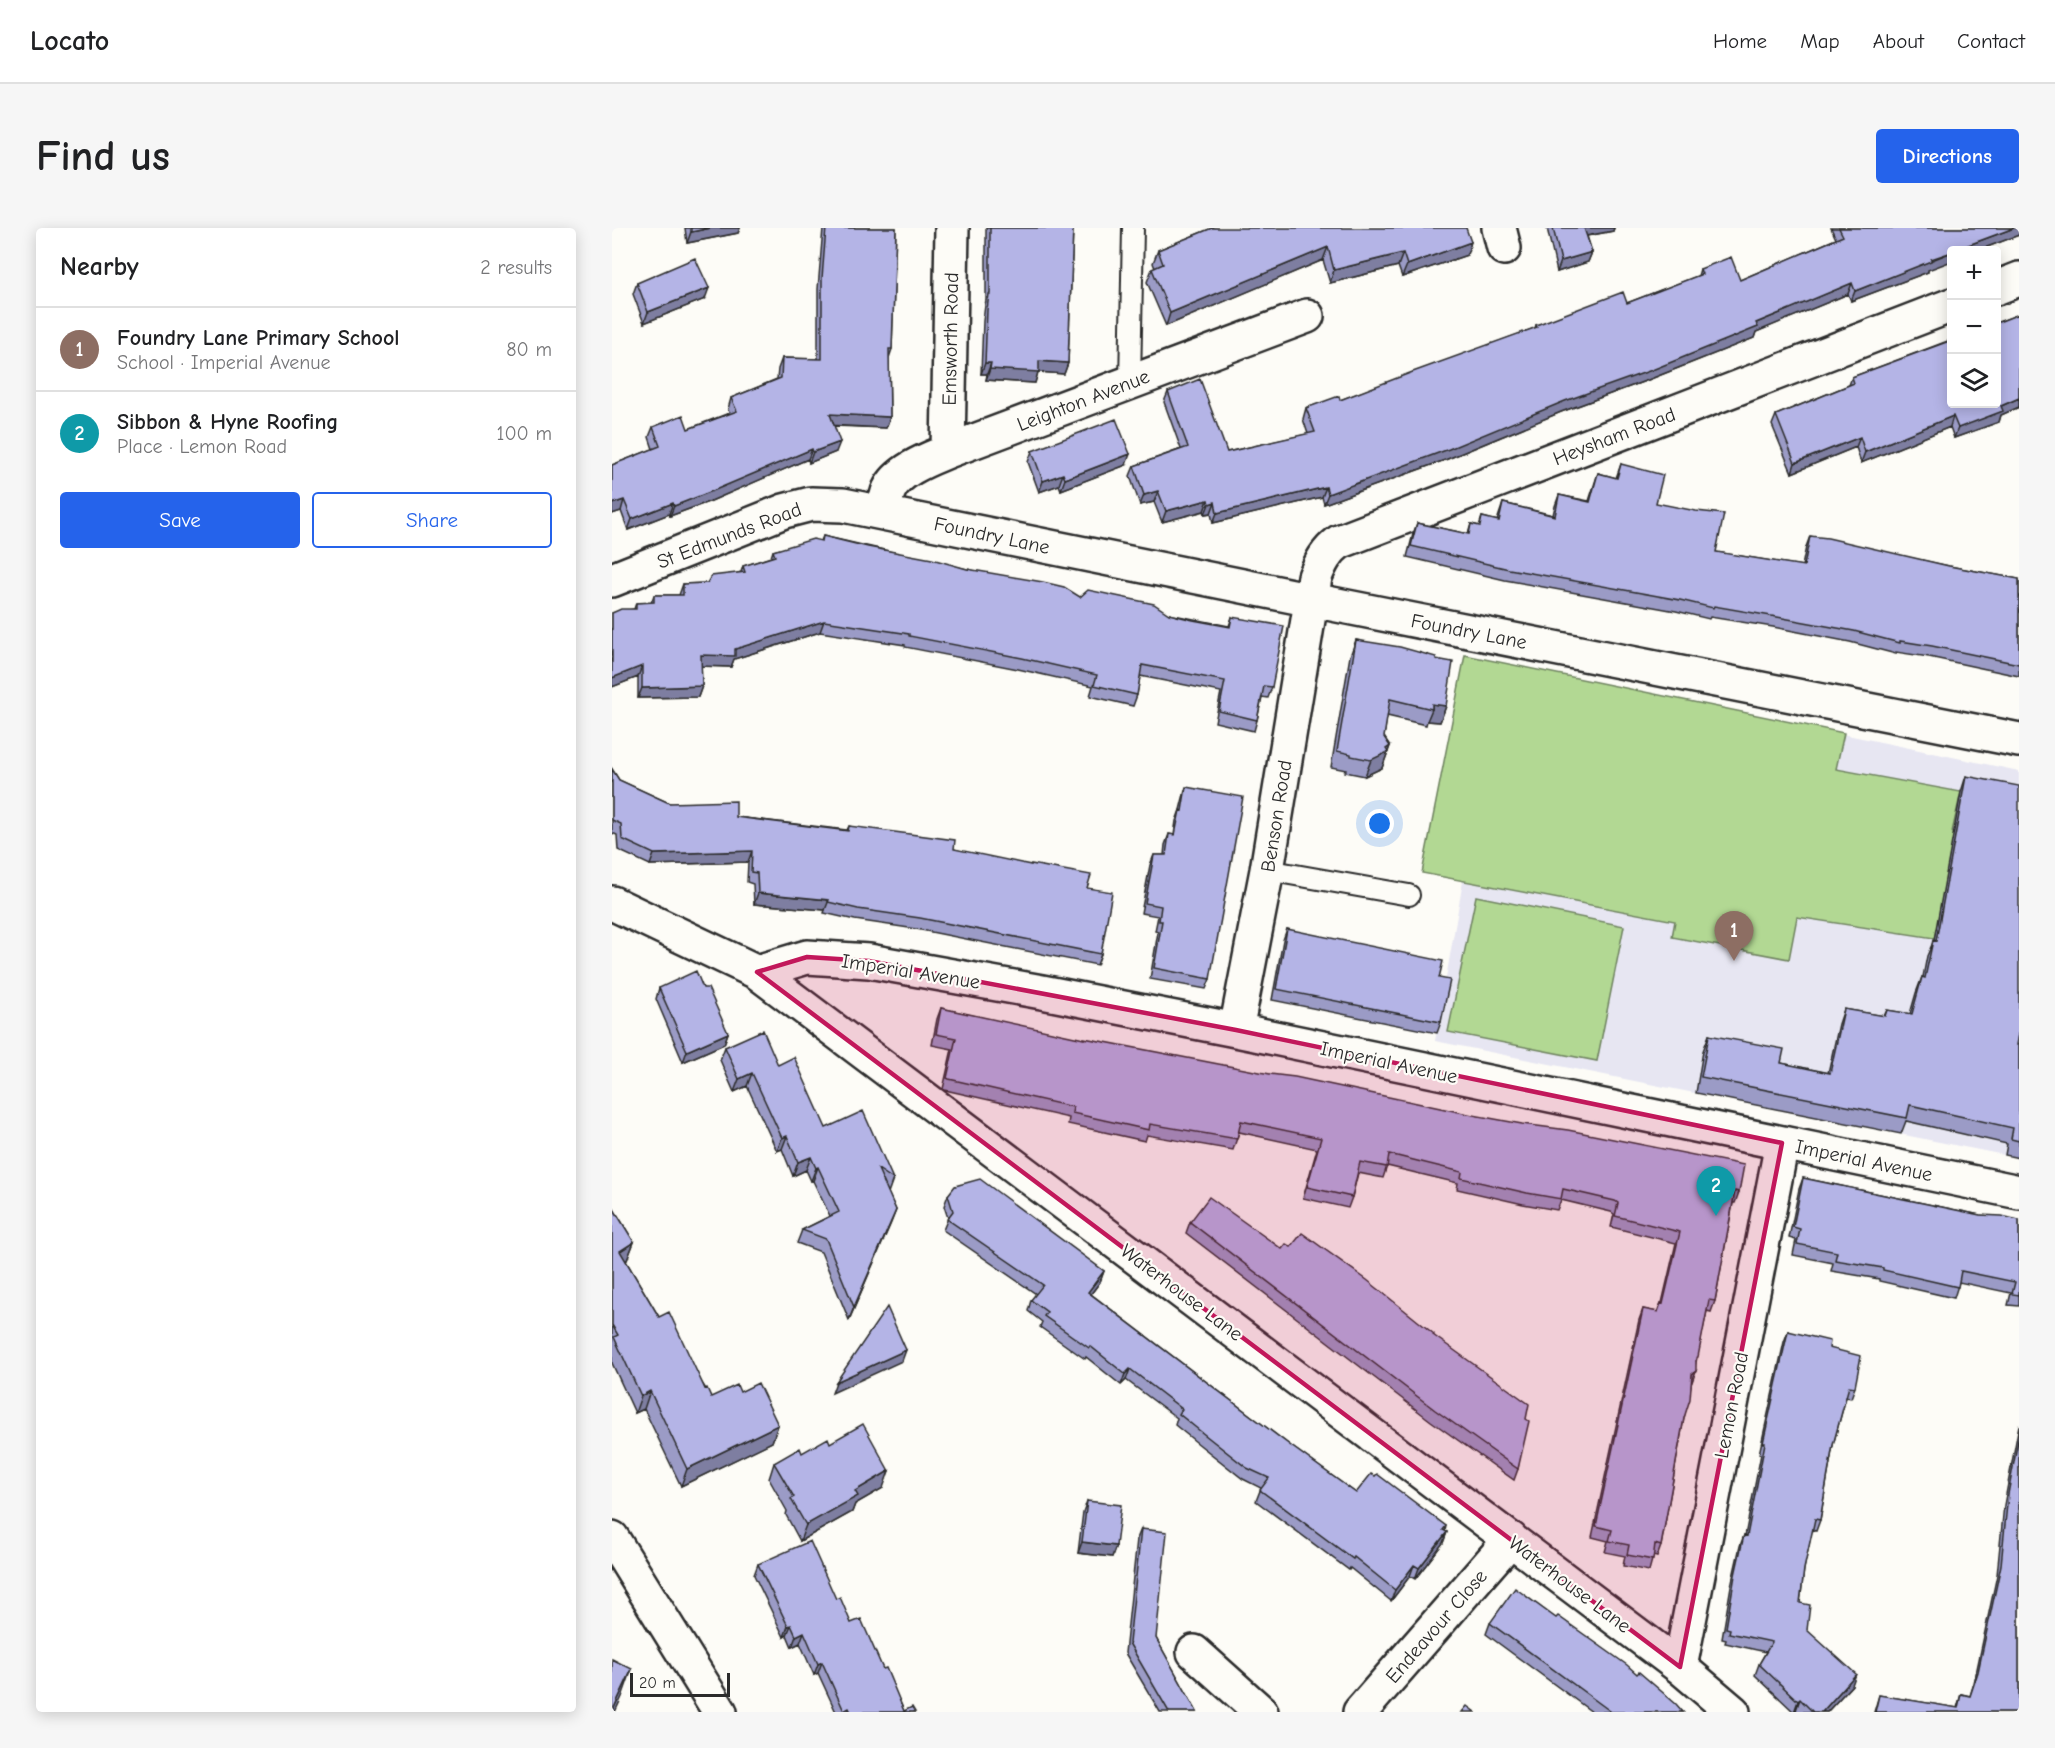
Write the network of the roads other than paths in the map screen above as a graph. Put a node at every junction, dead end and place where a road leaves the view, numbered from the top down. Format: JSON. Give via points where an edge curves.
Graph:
{"nodes":[{"id":1,"x":952,"y":228,"type":"edge"},
{"id":2,"x":1133,"y":228,"type":"edge"},
{"id":3,"x":2019,"y":279,"type":"edge"},
{"id":4,"x":2001,"y":286,"type":"edge"},
{"id":5,"x":1947,"y":307,"type":"edge"},
{"id":6,"x":1307,"y":316,"type":"dead end"},
{"id":7,"x":1130,"y":382,"type":"junction"},
{"id":8,"x":948,"y":451,"type":"junction"},
{"id":9,"x":884,"y":513,"type":"junction"},
{"id":10,"x":919,"y":519,"type":"joint"},
{"id":11,"x":612,"y":580,"type":"edge"},
{"id":12,"x":1312,"y":600,"type":"junction"},
{"id":13,"x":2019,"y":740,"type":"edge"},
{"id":14,"x":1267,"y":870,"type":"junction"},
{"id":15,"x":1409,"y":895,"type":"dead end"},
{"id":16,"x":612,"y":903,"type":"edge"},
{"id":17,"x":757,"y":972,"type":"junction"},
{"id":18,"x":1236,"y":1030,"type":"junction"},
{"id":19,"x":1782,"y":1143,"type":"junction"},
{"id":20,"x":2019,"y":1192,"type":"edge"},
{"id":21,"x":612,"y":1538,"type":"edge"},
{"id":22,"x":1511,"y":1539,"type":"junction"},
{"id":23,"x":1194,"y":1652,"type":"dead end"},
{"id":24,"x":1680,"y":1667,"type":"junction"},
{"id":25,"x":720,"y":1712,"type":"edge"},
{"id":26,"x":1261,"y":1712,"type":"edge"},
{"id":27,"x":1360,"y":1712,"type":"edge"},
{"id":28,"x":1733,"y":1712,"type":"edge"}],
"edges":[{"from":1,"to":8,"type":"street","name":"Emsworth Road"},
{"from":2,"to":7,"type":"lane"},
{"from":3,"to":4,"type":"street"},
{"from":5,"to":12,"type":"street","name":"Heysham Road","via":[[1339,542],[1320,562]]},
{"from":6,"to":7,"type":"street","name":"Leighton Avenue"},
{"from":7,"to":8,"type":"street","name":"Leighton Avenue"},
{"from":8,"to":9,"type":"street","name":"Leighton Avenue","via":[[901,476],[889,489]]},
{"from":9,"to":10,"type":"street","name":"St Edmunds Road"},
{"from":9,"to":11,"type":"street","name":"St Edmunds Road","via":[[811,504],[784,511]]},
{"from":10,"to":12,"type":"street","name":"Foundry Lane"},
{"from":12,"to":13,"type":"street","name":"Foundry Lane"},
{"from":12,"to":14,"type":"street","name":"Benson Road"},
{"from":14,"to":15,"type":"lane"},
{"from":14,"to":18,"type":"street","name":"Benson Road"},
{"from":16,"to":17,"type":"street","name":"Waterhouse Lane"},
{"from":17,"to":18,"type":"street","name":"Imperial Avenue","via":[[807,957],[869,962]]},
{"from":17,"to":22,"type":"street","name":"Waterhouse Lane"},
{"from":18,"to":19,"type":"street","name":"Imperial Avenue"},
{"from":19,"to":20,"type":"street","name":"Imperial Avenue"},
{"from":19,"to":24,"type":"street","name":"Lemon Road"},
{"from":21,"to":25,"type":"street"},
{"from":22,"to":24,"type":"street","name":"Waterhouse Lane"},
{"from":22,"to":27,"type":"street","name":"Endeavour Close"},
{"from":23,"to":26,"type":"street"},
{"from":24,"to":28,"type":"street","name":"Waterhouse Lane"}]}
